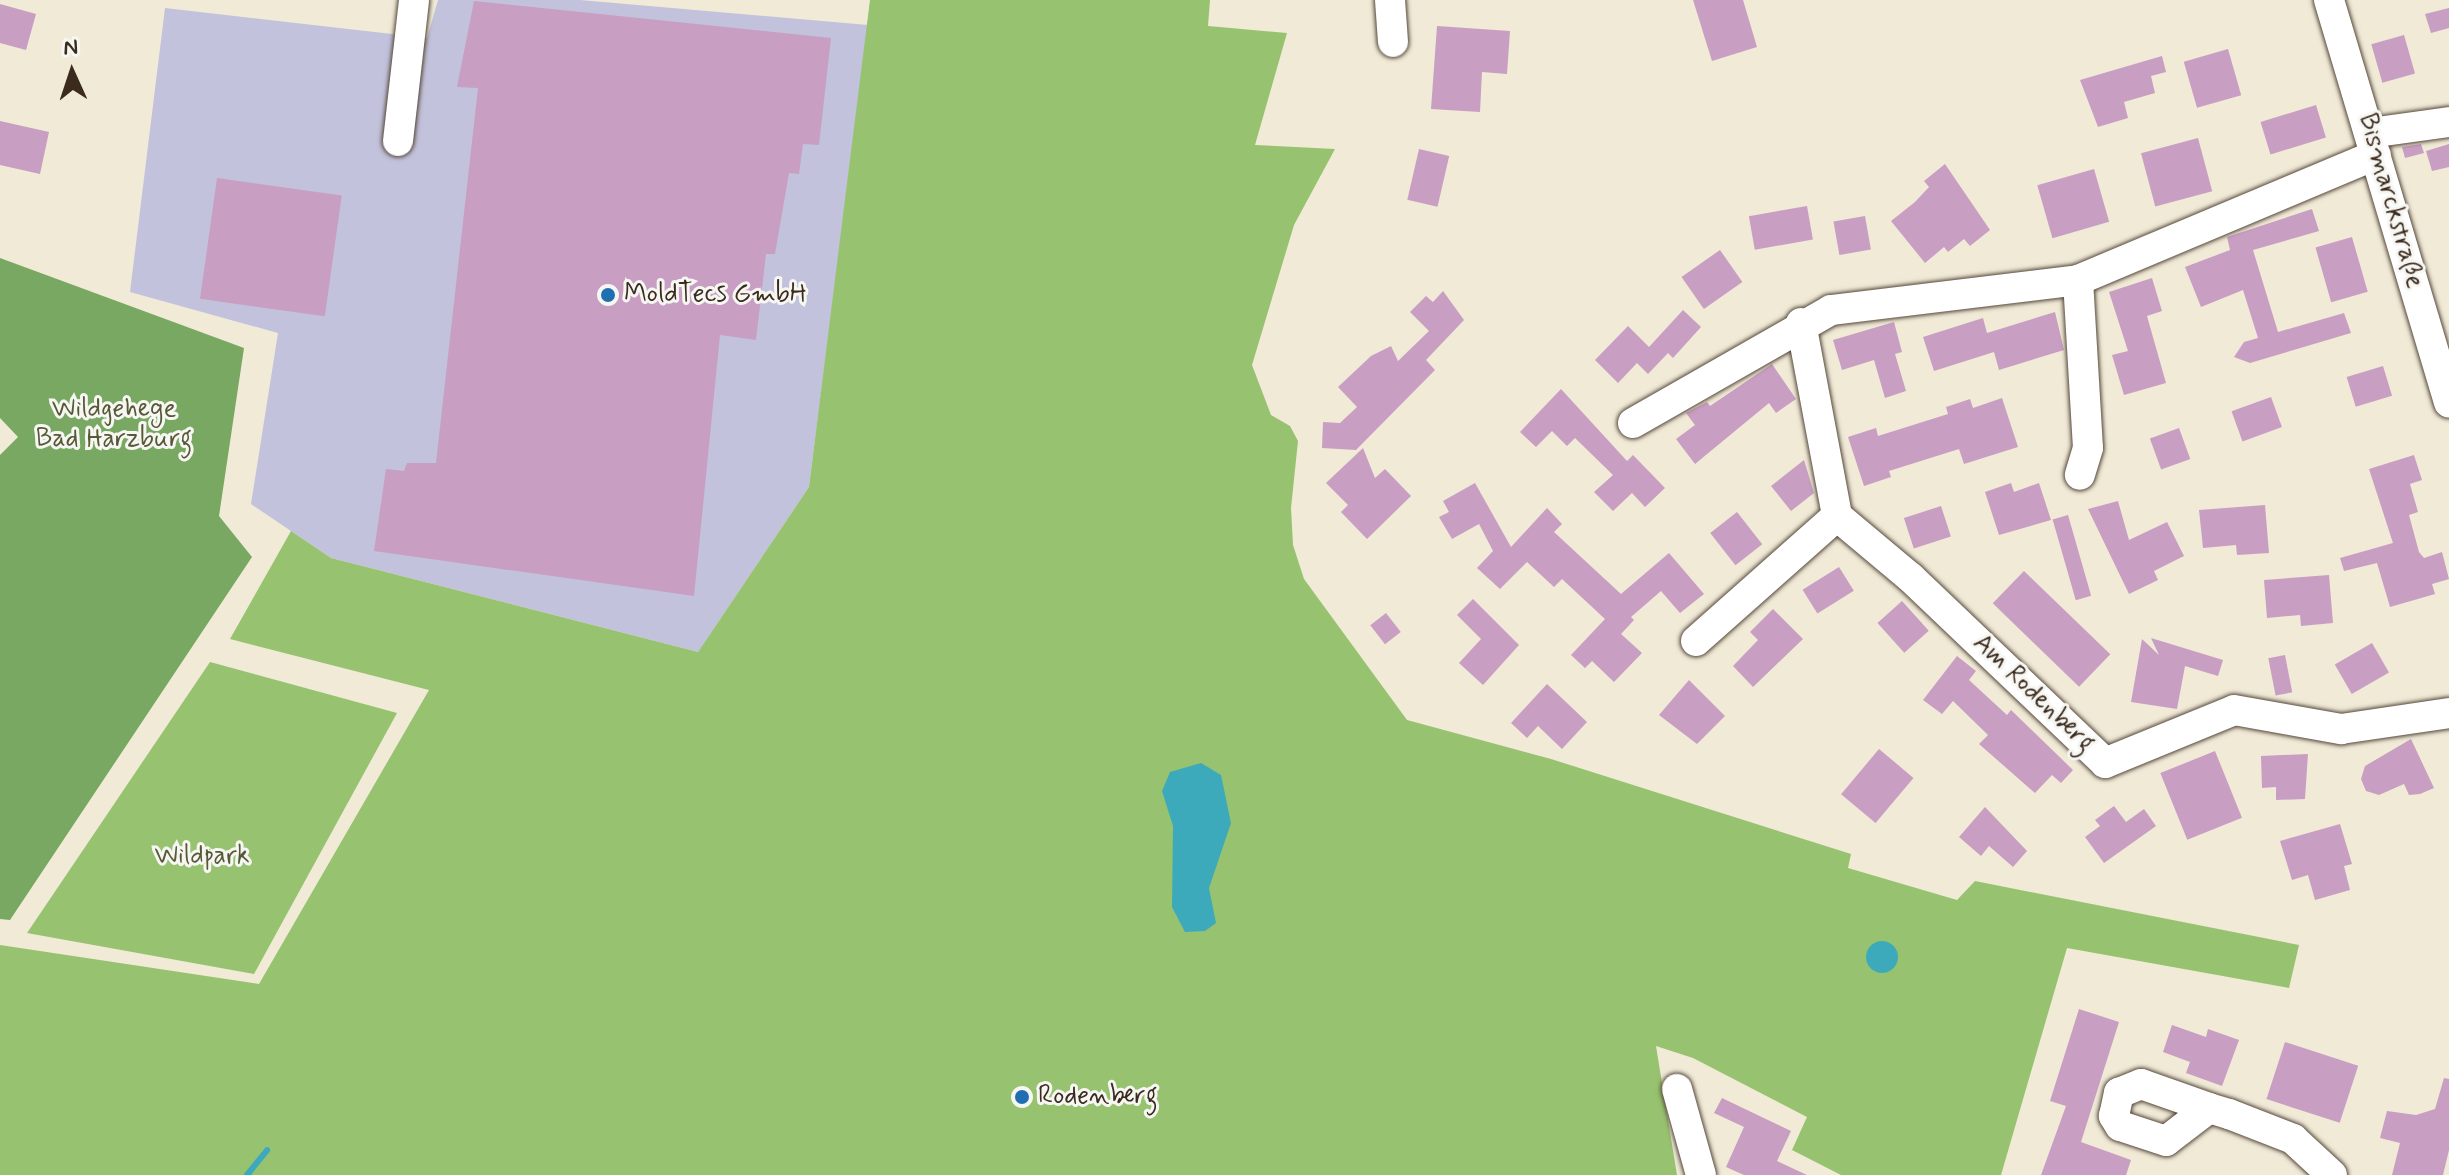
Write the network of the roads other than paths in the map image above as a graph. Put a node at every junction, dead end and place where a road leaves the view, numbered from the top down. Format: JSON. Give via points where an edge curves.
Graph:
{"nodes":[{"id":1,"x":414,"y":0,"type":"edge"},
{"id":2,"x":1390,"y":0,"type":"edge"},
{"id":3,"x":2329,"y":0,"type":"edge"},
{"id":4,"x":1393,"y":42,"type":"dead end"},
{"id":5,"x":2449,"y":122,"type":"edge"},
{"id":6,"x":398,"y":141,"type":"dead end"},
{"id":7,"x":2373,"y":144,"type":"junction"},
{"id":8,"x":2078,"y":280,"type":"junction"},
{"id":9,"x":1801,"y":323,"type":"junction"},
{"id":10,"x":2449,"y":402,"type":"edge"},
{"id":11,"x":1633,"y":423,"type":"dead end"},
{"id":12,"x":2080,"y":475,"type":"dead end"},
{"id":13,"x":1837,"y":516,"type":"junction"},
{"id":14,"x":1696,"y":641,"type":"dead end"},
{"id":15,"x":2449,"y":713,"type":"edge"},
{"id":16,"x":1677,"y":1089,"type":"dead end"},
{"id":17,"x":2209,"y":1108,"type":"dead end"},
{"id":18,"x":1701,"y":1175,"type":"edge"},
{"id":19,"x":2332,"y":1175,"type":"edge"}],
"edges":[{"from":1,"to":6,"type":"street"},
{"from":2,"to":4,"type":"street"},
{"from":3,"to":7,"type":"street","name":"Bismarckstraße"},
{"from":5,"to":7,"type":"street"},
{"from":7,"to":8,"type":"street"},
{"from":7,"to":10,"type":"street","name":"Bismarckstraße"},
{"from":8,"to":9,"type":"street","via":[[1831,310]]},
{"from":8,"to":12,"type":"street","via":[[2088,448]]},
{"from":9,"to":11,"type":"street"},
{"from":9,"to":13,"type":"street"},
{"from":13,"to":14,"type":"street"},
{"from":13,"to":15,"type":"street","name":"Am Rodenberg","via":[[1911,578],[2105,763],[2234,710],[2341,729]]},
{"from":16,"to":18,"type":"street"},
{"from":17,"to":19,"type":"street","via":[[2293,1139]]}]}
